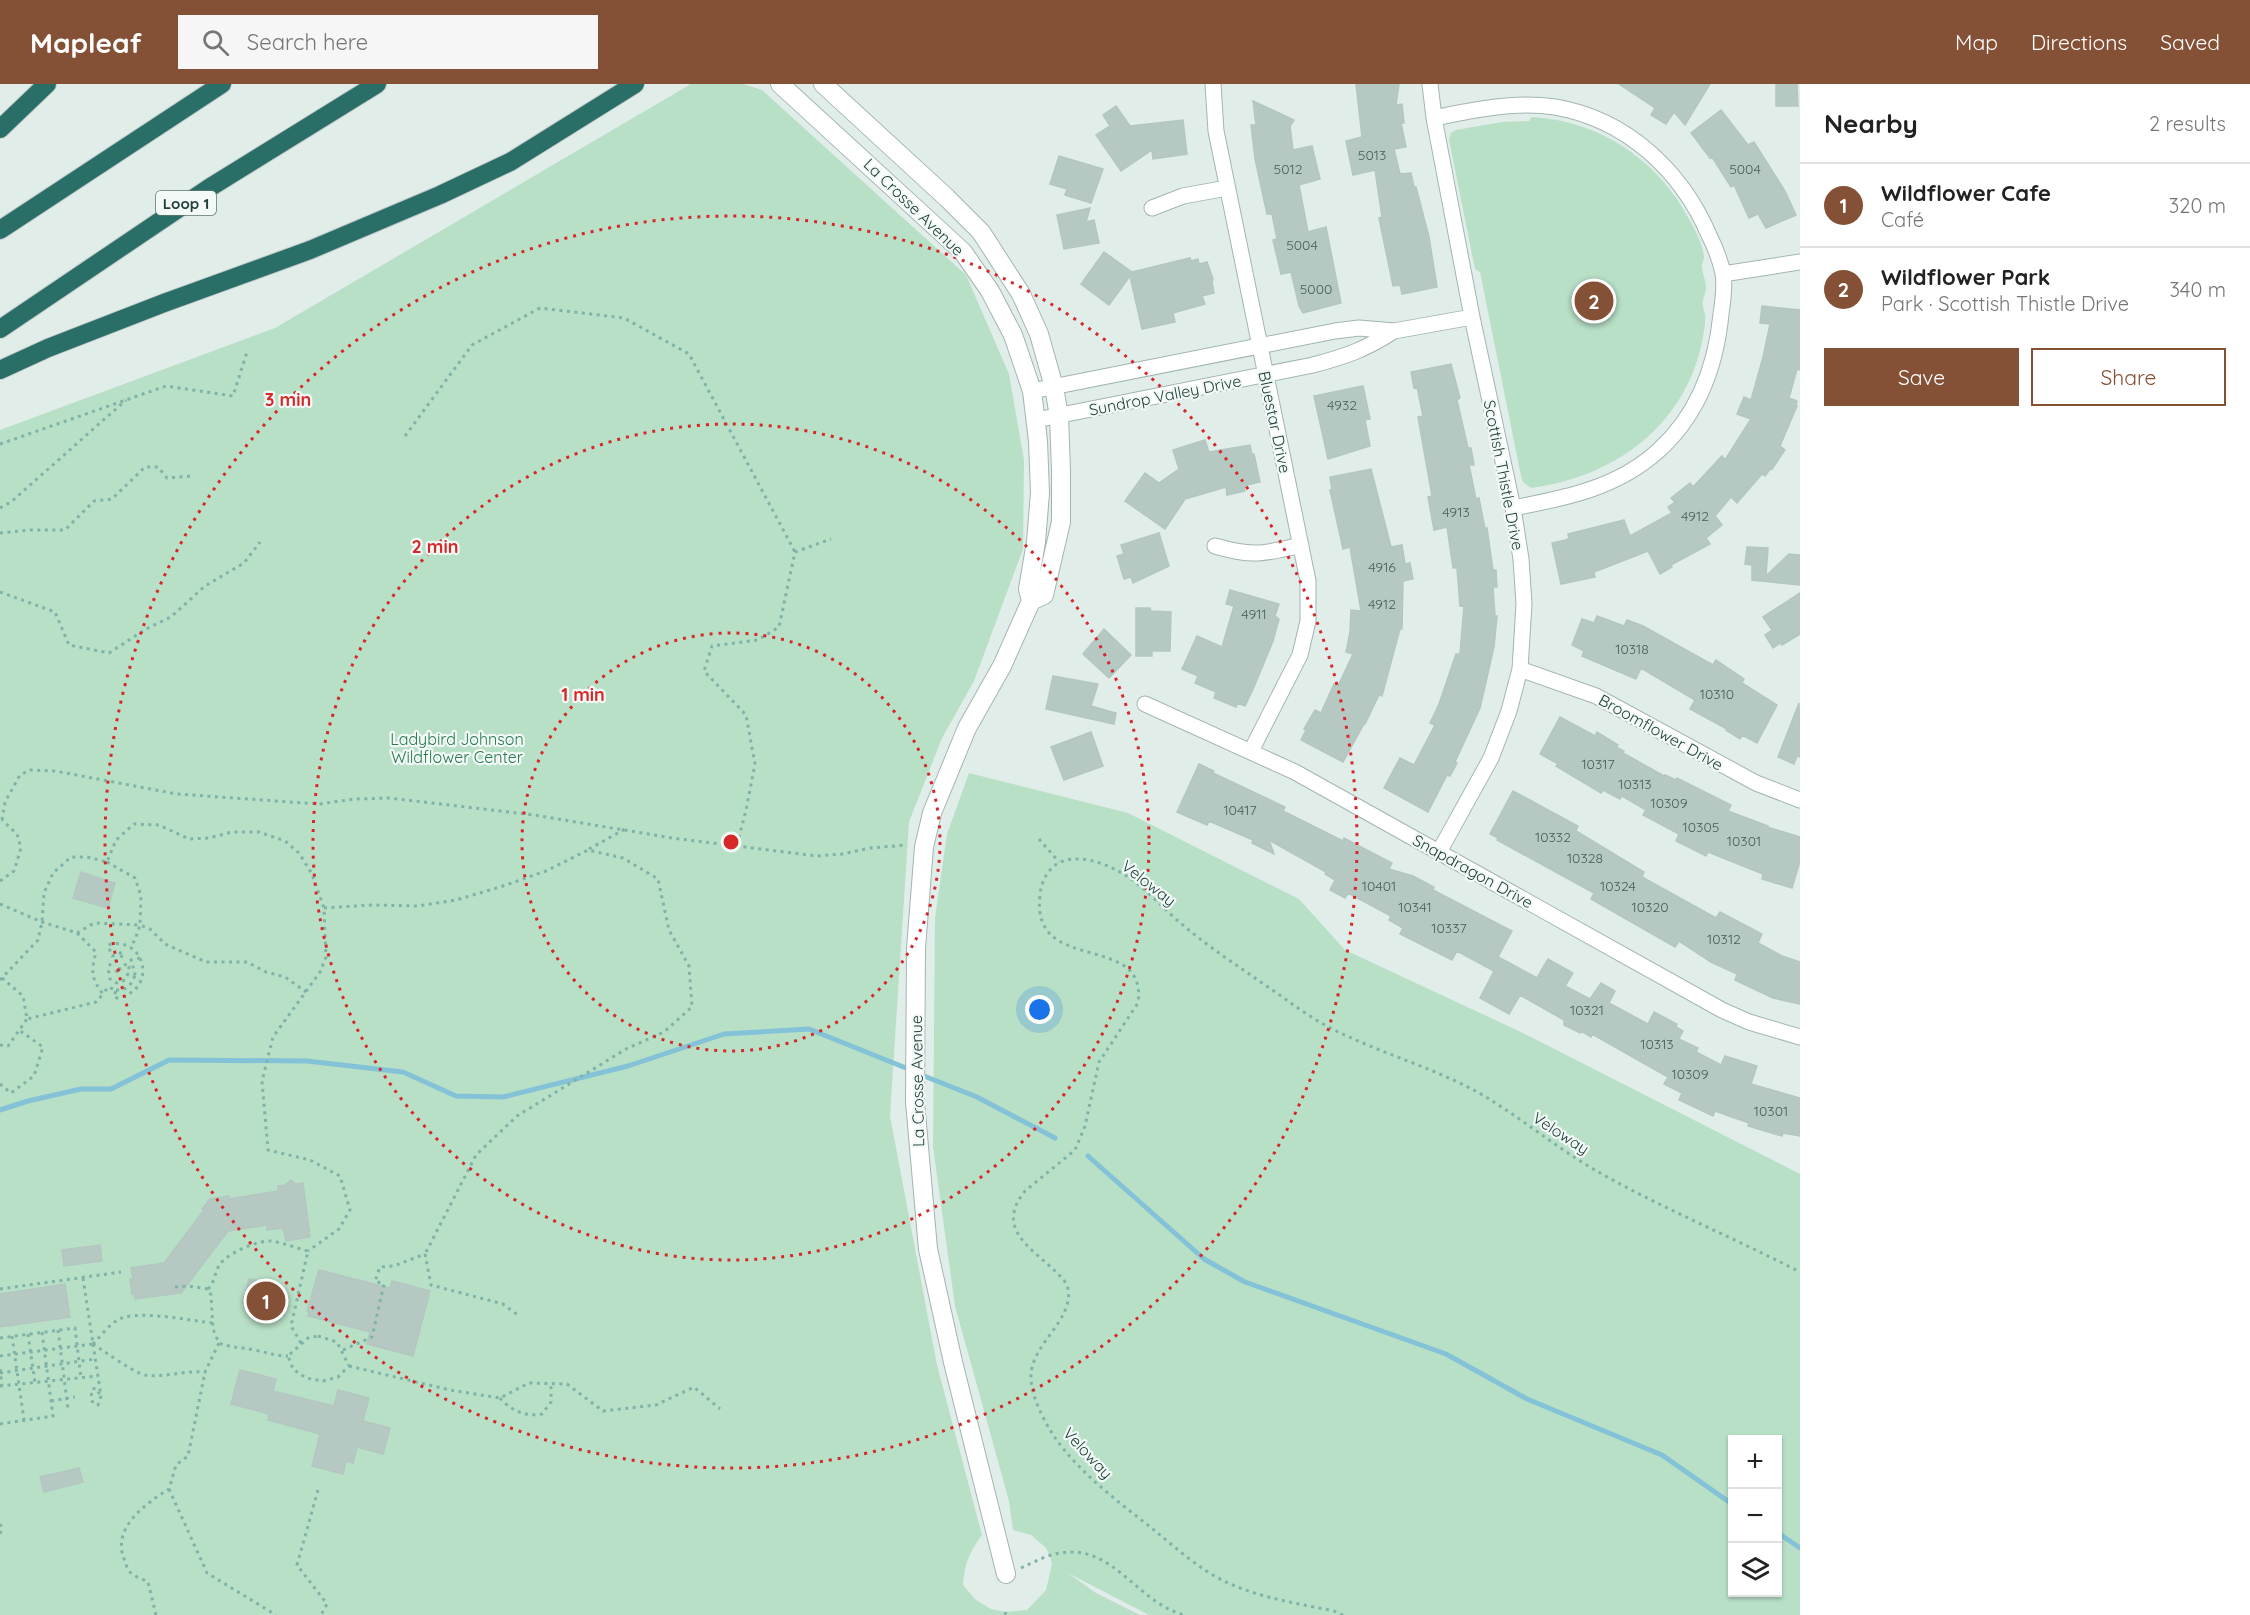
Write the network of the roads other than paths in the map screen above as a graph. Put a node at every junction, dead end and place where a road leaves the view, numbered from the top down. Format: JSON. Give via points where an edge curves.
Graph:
{"nodes":[{"id":1,"x":47,"y":84,"type":"edge"},
{"id":2,"x":222,"y":84,"type":"edge"},
{"id":3,"x":377,"y":84,"type":"edge"},
{"id":4,"x":635,"y":84,"type":"edge"},
{"id":5,"x":780,"y":84,"type":"edge"},
{"id":6,"x":823,"y":84,"type":"edge"},
{"id":7,"x":1213,"y":84,"type":"edge"},
{"id":8,"x":1430,"y":84,"type":"edge"},
{"id":9,"x":1434,"y":118,"type":"junction"},
{"id":10,"x":0,"y":129,"type":"edge"},
{"id":11,"x":1227,"y":189,"type":"junction"},
{"id":12,"x":1152,"y":208,"type":"dead end"},
{"id":13,"x":0,"y":230,"type":"edge"},
{"id":14,"x":1800,"y":262,"type":"edge"},
{"id":15,"x":1723,"y":274,"type":"junction"},
{"id":16,"x":1472,"y":317,"type":"junction"},
{"id":17,"x":0,"y":329,"type":"edge"},
{"id":18,"x":1394,"y":331,"type":"junction"},
{"id":19,"x":1259,"y":345,"type":"junction"},
{"id":20,"x":0,"y":370,"type":"edge"},
{"id":21,"x":1265,"y":375,"type":"junction"},
{"id":22,"x":1054,"y":387,"type":"junction"},
{"id":23,"x":1032,"y":391,"type":"junction"},
{"id":24,"x":1059,"y":416,"type":"junction"},
{"id":25,"x":1036,"y":420,"type":"junction"},
{"id":26,"x":1512,"y":508,"type":"junction"},
{"id":27,"x":1301,"y":545,"type":"junction"},
{"id":28,"x":1215,"y":546,"type":"dead end"},
{"id":29,"x":1031,"y":602,"type":"junction"},
{"id":30,"x":1520,"y":669,"type":"junction"},
{"id":31,"x":1145,"y":704,"type":"dead end"},
{"id":32,"x":1251,"y":751,"type":"junction"},
{"id":33,"x":1800,"y":800,"type":"edge"},
{"id":34,"x":1438,"y":852,"type":"junction"},
{"id":35,"x":1800,"y":1037,"type":"edge"},
{"id":36,"x":1006,"y":1574,"type":"road end"}],
"edges":[{"from":1,"to":10,"type":"highway"},
{"from":2,"to":13,"type":"highway"},
{"from":3,"to":17,"type":"highway","number":"Loop 1","via":[[209,188]]},
{"from":4,"to":20,"type":"highway","via":[[510,162],[440,195],[310,250],[48,348]]},
{"from":5,"to":23,"type":"street","name":"La Crosse Avenue","via":[[963,252],[990,291],[1013,335]]},
{"from":6,"to":22,"type":"street","name":"La Crosse Avenue","via":[[981,232],[1021,294],[1039,334]]},
{"from":7,"to":11,"type":"street","name":"Bluestar Drive","via":[[1216,131]]},
{"from":8,"to":9,"type":"street","name":"Scottish Thistle Drive"},
{"from":9,"to":15,"type":"street","via":[[1495,106],[1537,106],[1574,112],[1620,131],[1660,160],[1686,191],[1702,217]]},
{"from":9,"to":16,"type":"street","name":"Scottish Thistle Drive"},
{"from":11,"to":12,"type":"street","via":[[1183,196]]},
{"from":11,"to":19,"type":"street","name":"Bluestar Drive"},
{"from":14,"to":15,"type":"street"},
{"from":15,"to":26,"type":"street","via":[[1721,318],[1712,367],[1692,410],[1671,438],[1642,464],[1608,483],[1581,494]]},
{"from":16,"to":18,"type":"street","name":"Sundrop Valley Drive"},
{"from":16,"to":26,"type":"street","name":"Scottish Thistle Drive"},
{"from":18,"to":19,"type":"street","name":"Sundrop Valley Drive","via":[[1359,328]]},
{"from":18,"to":21,"type":"street","name":"Sundrop Valley Drive","via":[[1355,353]]},
{"from":19,"to":21,"type":"street","name":"Bluestar Drive"},
{"from":19,"to":22,"type":"street","name":"Sundrop Valley Drive"},
{"from":21,"to":24,"type":"street","name":"Sundrop Valley Drive"},
{"from":21,"to":27,"type":"street","name":"Bluestar Drive"},
{"from":22,"to":23,"type":"street","name":"Sundrop Valley Drive"},
{"from":22,"to":24,"type":"street","name":"La Crosse Avenue"},
{"from":23,"to":25,"type":"street","name":"La Crosse Avenue"},
{"from":24,"to":25,"type":"street","name":"Sundrop Valley Drive"},
{"from":24,"to":29,"type":"street","name":"La Crosse Avenue","via":[[1061,522],[1044,595]]},
{"from":25,"to":29,"type":"street","name":"La Crosse Avenue","via":[[1040,494],[1028,589]]},
{"from":26,"to":30,"type":"street","name":"Scottish Thistle Drive","via":[[1524,604]]},
{"from":27,"to":28,"type":"street","via":[[1252,555]]},
{"from":27,"to":32,"type":"street","name":"Bluestar Drive","via":[[1308,581],[1304,641]]},
{"from":29,"to":36,"type":"street","name":"La Crosse Avenue","via":[[1002,666],[967,728],[932,813],[924,847],[916,948],[915,1102],[928,1249]]},
{"from":30,"to":33,"type":"street","name":"Broomflower Drive","via":[[1596,696],[1756,783]]},
{"from":30,"to":34,"type":"street","name":"Scottish Thistle Drive","via":[[1491,758]]},
{"from":31,"to":32,"type":"street","name":"Snapdragon Drive"},
{"from":32,"to":34,"type":"street","name":"Snapdragon Drive"},
{"from":34,"to":35,"type":"street","name":"Snapdragon Drive","via":[[1722,1010]]}]}
